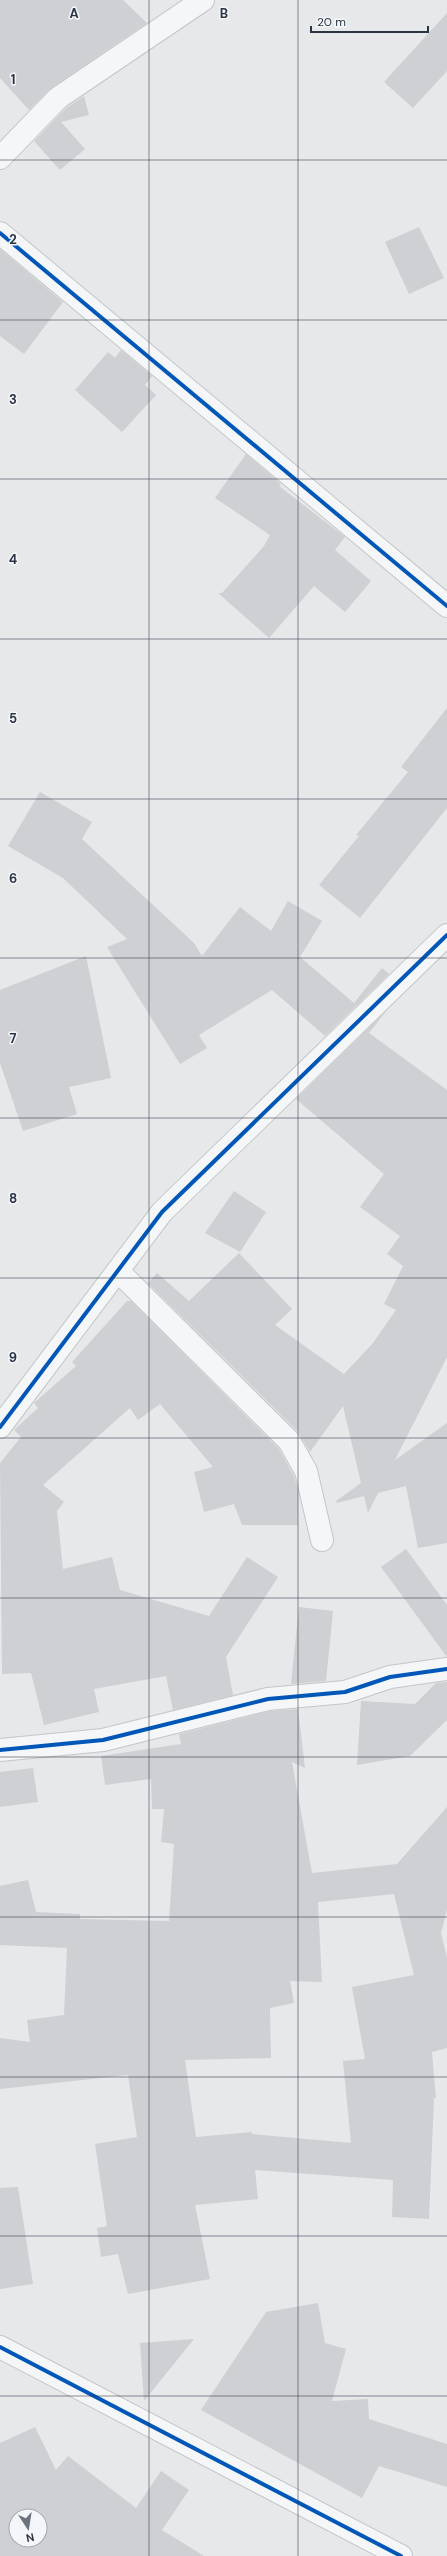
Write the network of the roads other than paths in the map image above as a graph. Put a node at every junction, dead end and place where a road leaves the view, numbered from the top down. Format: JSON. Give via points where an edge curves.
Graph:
{"nodes":[{"id":1,"x":203,"y":0,"type":"edge"},
{"id":2,"x":0,"y":158,"type":"edge"},
{"id":3,"x":0,"y":233,"type":"edge"},
{"id":4,"x":447,"y":606,"type":"edge"},
{"id":5,"x":447,"y":935,"type":"edge"},
{"id":6,"x":118,"y":1271,"type":"junction"},
{"id":7,"x":0,"y":1427,"type":"edge"},
{"id":8,"x":322,"y":1540,"type":"dead end"},
{"id":9,"x":447,"y":1669,"type":"edge"},
{"id":10,"x":0,"y":1750,"type":"edge"},
{"id":11,"x":0,"y":2347,"type":"edge"},
{"id":12,"x":401,"y":2556,"type":"edge"}],
"edges":[{"from":1,"to":2,"type":"street","via":[[58,98]]},
{"from":3,"to":4,"type":"street"},
{"from":5,"to":6,"type":"street","via":[[162,1212]]},
{"from":6,"to":7,"type":"street"},
{"from":6,"to":8,"type":"street","via":[[290,1441],[306,1471]]},
{"from":9,"to":10,"type":"street","via":[[390,1677],[345,1692],[268,1699],[103,1740]]},
{"from":11,"to":12,"type":"street"}]}
